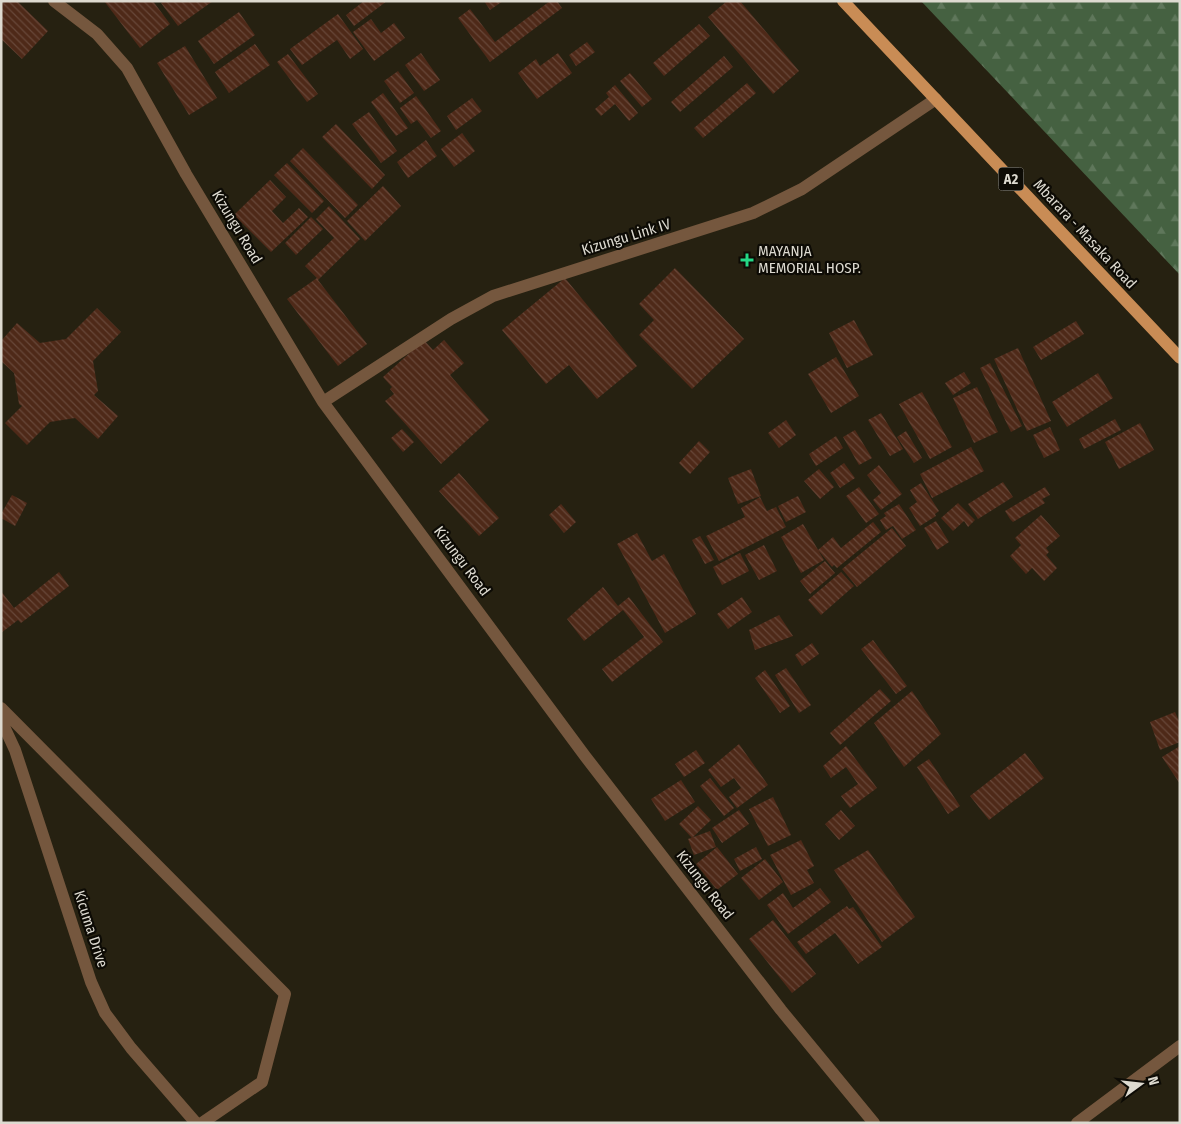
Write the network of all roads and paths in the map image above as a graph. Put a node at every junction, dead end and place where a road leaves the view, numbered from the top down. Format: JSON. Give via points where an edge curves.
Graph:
{"nodes":[{"id":1,"x":54,"y":1,"type":"edge"},
{"id":2,"x":843,"y":1,"type":"edge"},
{"id":3,"x":936,"y":98,"type":"junction"},
{"id":4,"x":1180,"y":358,"type":"edge"},
{"id":5,"x":323,"y":402,"type":"junction"},
{"id":6,"x":1,"y":708,"type":"edge"},
{"id":7,"x":1,"y":720,"type":"edge"},
{"id":8,"x":1180,"y":1046,"type":"edge"},
{"id":9,"x":196,"y":1123,"type":"edge"},
{"id":10,"x":202,"y":1123,"type":"edge"},
{"id":11,"x":874,"y":1123,"type":"edge"},
{"id":12,"x":1077,"y":1123,"type":"edge"}],
"edges":[{"from":1,"to":5,"type":"street","name":"Kizungu Road","via":[[97,34],[127,68],[186,174]]},
{"from":2,"to":3,"type":"main road","name":"Mbarara - Masaka Road","number":"A2"},
{"from":3,"to":4,"type":"main road","name":"Mbarara - Masaka Road","number":"A2"},
{"from":3,"to":5,"type":"street","name":"Kizungu Link IV","via":[[802,189],[753,213],[493,296],[451,318]]},
{"from":5,"to":11,"type":"street","name":"Kizungu Road","via":[[585,756],[780,1010]]},
{"from":6,"to":10,"type":"street","via":[[285,994],[262,1082]]},
{"from":7,"to":9,"type":"street","name":"Kicuma Drive","via":[[15,750],[91,982],[105,1013]]},
{"from":8,"to":12,"type":"street"}]}
